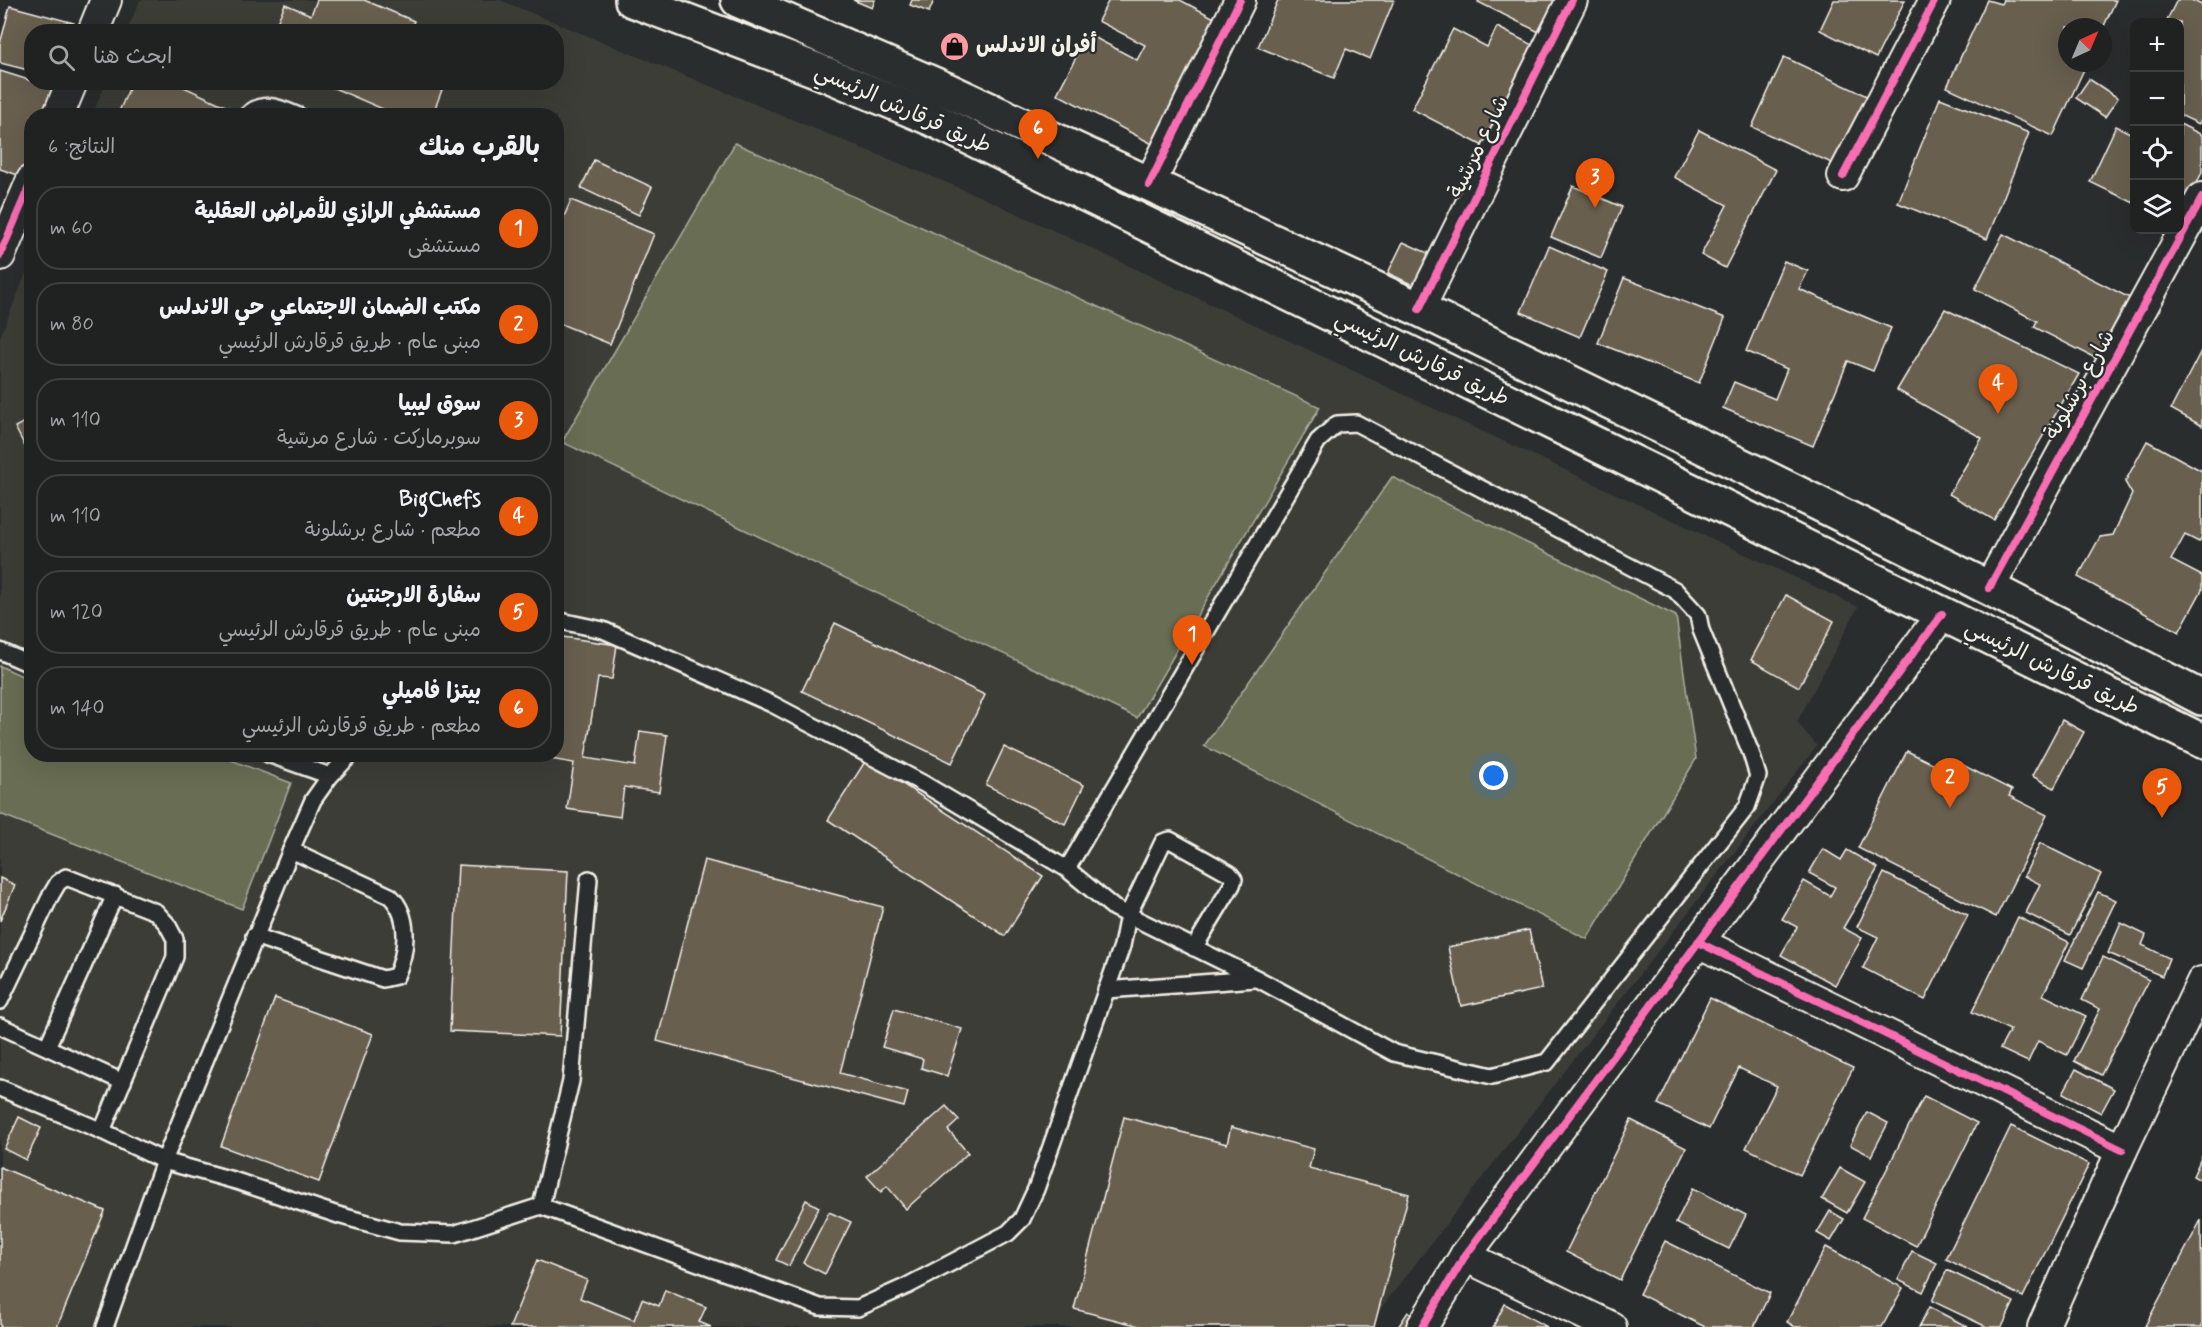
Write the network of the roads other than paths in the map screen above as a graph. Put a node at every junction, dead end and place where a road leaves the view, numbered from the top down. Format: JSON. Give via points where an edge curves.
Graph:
{"nodes":[{"id":1,"x":106,"y":0,"type":"edge"},
{"id":2,"x":632,"y":0,"type":"edge"},
{"id":3,"x":738,"y":0,"type":"edge"},
{"id":4,"x":1240,"y":0,"type":"edge"},
{"id":5,"x":1572,"y":0,"type":"edge"},
{"id":6,"x":1935,"y":0,"type":"edge"},
{"id":7,"x":96,"y":24,"type":"edge"},
{"id":8,"x":69,"y":90,"type":"edge"},
{"id":9,"x":61,"y":108,"type":"edge"},
{"id":10,"x":260,"y":108,"type":"edge"},
{"id":11,"x":282,"y":108,"type":"edge"},
{"id":12,"x":1844,"y":176,"type":"dead end"},
{"id":13,"x":1149,"y":185,"type":"junction"},
{"id":14,"x":17,"y":194,"type":"edge"},
{"id":15,"x":2202,"y":198,"type":"edge"},
{"id":16,"x":0,"y":255,"type":"edge"},
{"id":17,"x":1419,"y":309,"type":"junction"},
{"id":18,"x":1989,"y":588,"type":"junction"},
{"id":19,"x":1942,"y":614,"type":"junction"},
{"id":20,"x":564,"y":622,"type":"edge"},
{"id":21,"x":0,"y":651,"type":"edge"},
{"id":22,"x":24,"y":662,"type":"edge"},
{"id":23,"x":2202,"y":698,"type":"edge"},
{"id":24,"x":2202,"y":741,"type":"edge"},
{"id":25,"x":291,"y":762,"type":"edge"},
{"id":26,"x":343,"y":762,"type":"edge"},
{"id":27,"x":330,"y":776,"type":"junction"},
{"id":28,"x":291,"y":850,"type":"junction"},
{"id":29,"x":1067,"y":869,"type":"junction"},
{"id":30,"x":589,"y":879,"type":"dead end"},
{"id":31,"x":115,"y":895,"type":"junction"},
{"id":32,"x":1128,"y":915,"type":"junction"},
{"id":33,"x":254,"y":936,"type":"junction"},
{"id":34,"x":1698,"y":942,"type":"junction"},
{"id":35,"x":1194,"y":948,"type":"junction"},
{"id":36,"x":1258,"y":979,"type":"junction"},
{"id":37,"x":2202,"y":982,"type":"edge"},
{"id":38,"x":1106,"y":990,"type":"junction"},
{"id":39,"x":0,"y":1002,"type":"edge"},
{"id":40,"x":0,"y":1026,"type":"edge"},
{"id":41,"x":47,"y":1047,"type":"junction"},
{"id":42,"x":123,"y":1082,"type":"junction"},
{"id":43,"x":0,"y":1088,"type":"edge"},
{"id":44,"x":102,"y":1131,"type":"junction"},
{"id":45,"x":2122,"y":1150,"type":"junction"},
{"id":46,"x":164,"y":1161,"type":"junction"},
{"id":47,"x":541,"y":1206,"type":"junction"},
{"id":48,"x":1465,"y":1256,"type":"junction"},
{"id":49,"x":105,"y":1327,"type":"edge"},
{"id":50,"x":1422,"y":1327,"type":"edge"},
{"id":51,"x":1611,"y":1327,"type":"edge"},
{"id":52,"x":2043,"y":1327,"type":"edge"}],
"edges":[{"from":1,"to":7,"type":"street"},
{"from":2,"to":19,"type":"main road","name":"طريق قرقارش الرئيسي","via":[[807,66],[930,118]]},
{"from":3,"to":13,"type":"main road","name":"طريق قرقارش الرئيسي","via":[[917,77]]},
{"from":4,"to":13,"type":"street"},
{"from":5,"to":17,"type":"street","name":"شارع مرسّية"},
{"from":6,"to":12,"type":"street"},
{"from":8,"to":9,"type":"street"},
{"from":10,"to":11,"type":"lane","via":[[273,104]]},
{"from":13,"to":17,"type":"main road","name":"طريق قرقارش الرئيسي"},
{"from":14,"to":16,"type":"street"},
{"from":15,"to":18,"type":"street","name":"شارع برشلونة"},
{"from":17,"to":18,"type":"main road","name":"طريق قرقارش الرئيسي"},
{"from":18,"to":23,"type":"main road","name":"طريق قرقارش الرئيسي"},
{"from":19,"to":24,"type":"main road","name":"طريق قرقارش الرئيسي"},
{"from":19,"to":34,"type":"street"},
{"from":20,"to":29,"type":"lane","via":[[603,630],[772,704],[924,784]]},
{"from":21,"to":22,"type":"lane"},
{"from":25,"to":27,"type":"lane"},
{"from":26,"to":27,"type":"lane"},
{"from":27,"to":28,"type":"lane","via":[[313,800]]},
{"from":28,"to":33,"type":"lane"},
{"from":28,"to":33,"type":"lane","via":[[390,896],[404,917],[403,961],[396,976],[383,979]]},
{"from":29,"to":32,"type":"lane"},
{"from":29,"to":36,"type":"lane","via":[[1318,441],[1337,424],[1356,423],[1675,590],[1698,615],[1758,776],[1747,807],[1547,1062],[1492,1076],[1394,1053]]},
{"from":30,"to":47,"type":"lane","via":[[571,1081]]},
{"from":31,"to":39,"type":"lane","via":[[66,877],[58,883]]},
{"from":31,"to":41,"type":"lane"},
{"from":31,"to":42,"type":"lane","via":[[156,912],[175,939],[175,957]]},
{"from":32,"to":35,"type":"lane"},
{"from":32,"to":35,"type":"lane","via":[[1163,842],[1170,840],[1234,879]]},
{"from":32,"to":38,"type":"lane"},
{"from":33,"to":46,"type":"lane"},
{"from":34,"to":45,"type":"street"},
{"from":34,"to":48,"type":"street"},
{"from":35,"to":36,"type":"lane"},
{"from":36,"to":38,"type":"lane"},
{"from":37,"to":45,"type":"street"},
{"from":38,"to":47,"type":"lane","via":[[1022,1219],[1008,1233],[858,1308],[820,1307]]},
{"from":40,"to":41,"type":"lane"},
{"from":41,"to":42,"type":"lane"},
{"from":42,"to":44,"type":"lane"},
{"from":43,"to":44,"type":"lane"},
{"from":44,"to":46,"type":"lane"},
{"from":45,"to":52,"type":"street"},
{"from":46,"to":47,"type":"lane","via":[[400,1232],[454,1234]]},
{"from":46,"to":49,"type":"lane"},
{"from":48,"to":50,"type":"street"},
{"from":48,"to":51,"type":"street"}]}
